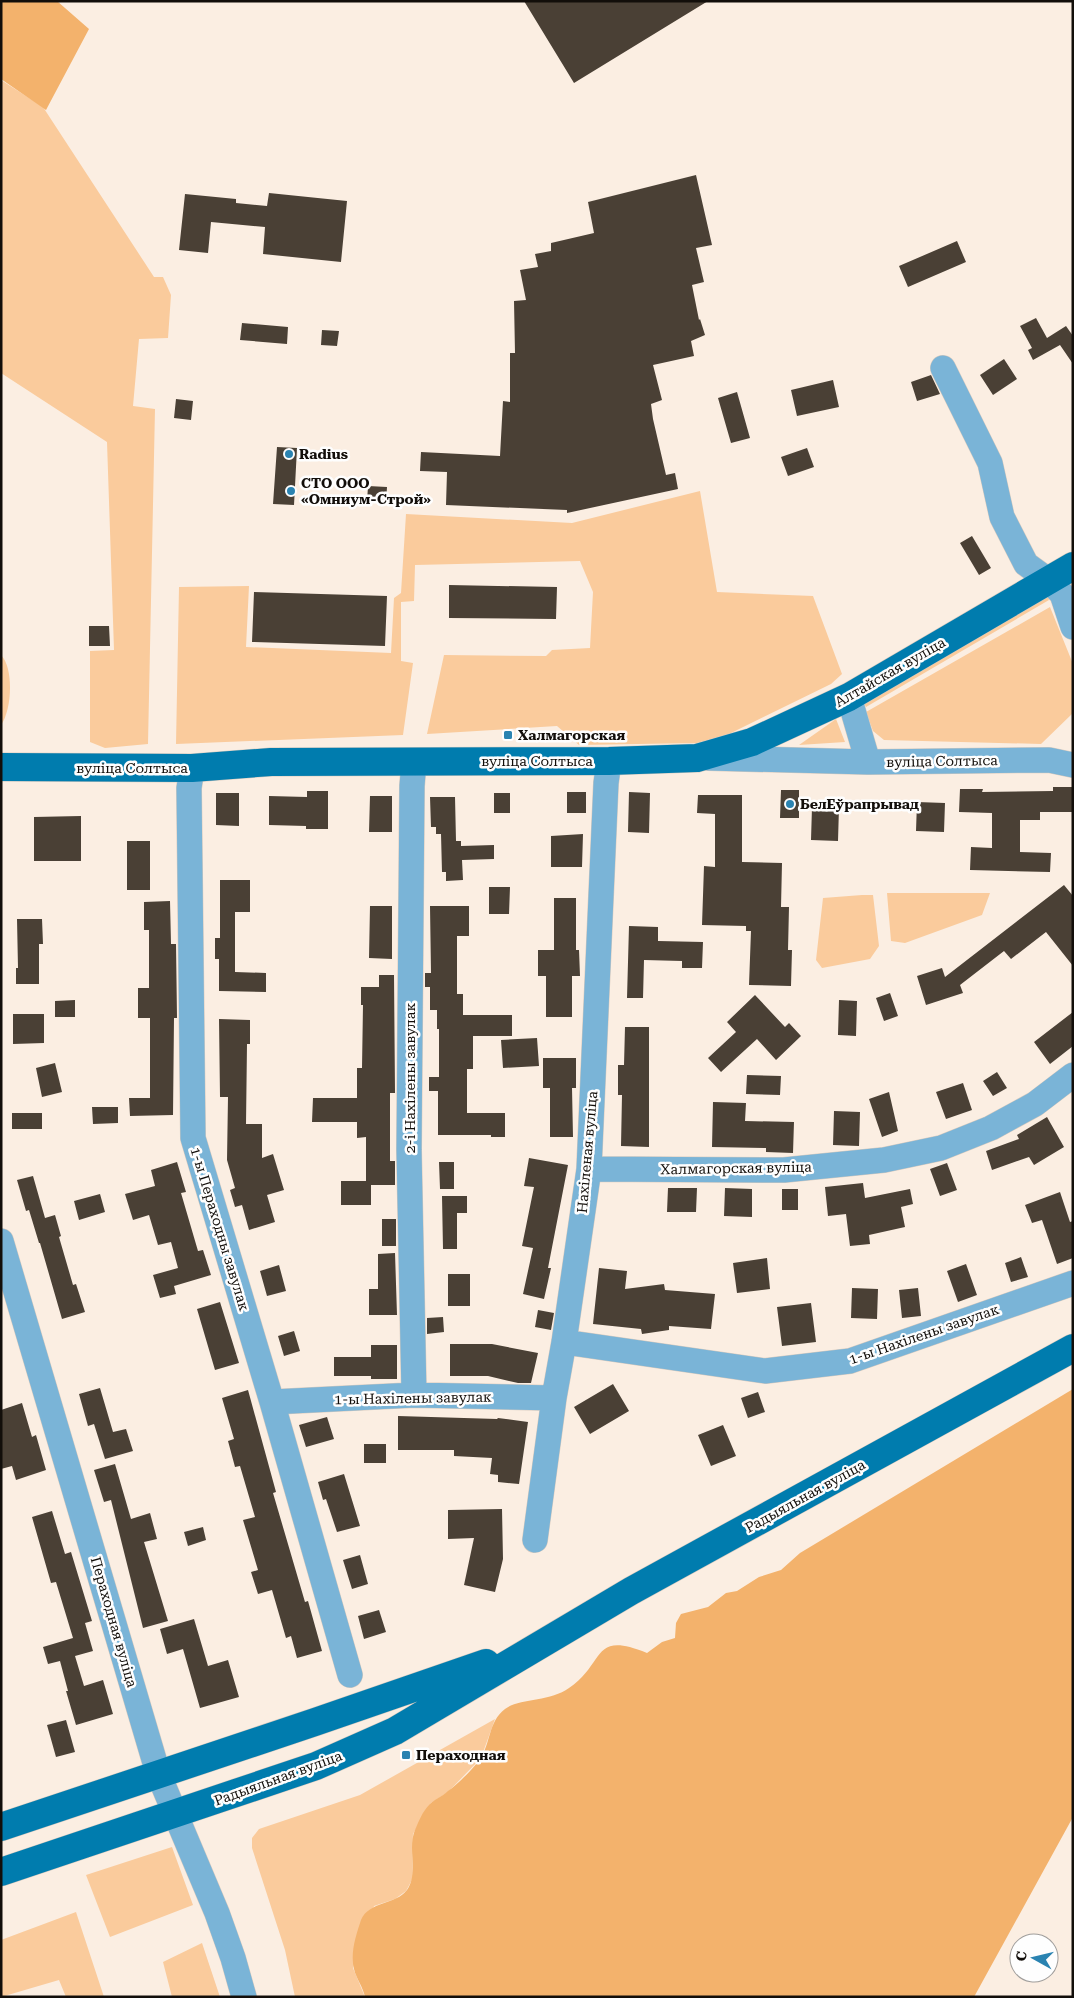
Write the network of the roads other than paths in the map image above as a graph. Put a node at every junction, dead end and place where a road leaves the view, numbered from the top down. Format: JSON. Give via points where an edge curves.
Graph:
{"nodes":[{"id":1,"x":943,"y":368,"type":"dead end"},
{"id":2,"x":1073,"y":566,"type":"edge"},
{"id":3,"x":1048,"y":580,"type":"junction"},
{"id":4,"x":1073,"y":627,"type":"edge"},
{"id":5,"x":849,"y":697,"type":"junction"},
{"id":6,"x":1073,"y":746,"type":"edge"},
{"id":7,"x":698,"y":758,"type":"junction"},
{"id":8,"x":414,"y":761,"type":"junction"},
{"id":9,"x":609,"y":761,"type":"junction"},
{"id":10,"x":868,"y":762,"type":"junction"},
{"id":11,"x":1061,"y":762,"type":"edge"},
{"id":12,"x":1,"y":767,"type":"edge"},
{"id":13,"x":192,"y":768,"type":"junction"},
{"id":14,"x":1073,"y":1075,"type":"edge"},
{"id":15,"x":589,"y":1169,"type":"junction"},
{"id":16,"x":1,"y":1241,"type":"edge"},
{"id":17,"x":1073,"y":1283,"type":"edge"},
{"id":18,"x":564,"y":1342,"type":"junction"},
{"id":19,"x":1073,"y":1348,"type":"edge"},
{"id":20,"x":414,"y":1395,"type":"junction"},
{"id":21,"x":554,"y":1398,"type":"junction"},
{"id":22,"x":272,"y":1402,"type":"junction"},
{"id":23,"x":535,"y":1540,"type":"dead end"},
{"id":24,"x":537,"y":1645,"type":"junction"},
{"id":25,"x":350,"y":1674,"type":"dead end"},
{"id":26,"x":158,"y":1774,"type":"junction"},
{"id":27,"x":174,"y":1814,"type":"junction"},
{"id":28,"x":1,"y":1827,"type":"edge"},
{"id":29,"x":1,"y":1872,"type":"edge"},
{"id":30,"x":244,"y":1997,"type":"edge"}],
"edges":[{"from":1,"to":3,"type":"street","via":[[990,463],[1002,517],[1026,564]]},
{"from":2,"to":3,"type":"main road","name":"Алтайская вуліца"},
{"from":3,"to":4,"type":"street","via":[[1062,594]]},
{"from":3,"to":5,"type":"main road","name":"Алтайская вуліца"},
{"from":5,"to":7,"type":"main road","name":"Алтайская вуліца","via":[[752,742]]},
{"from":5,"to":10,"type":"street"},
{"from":6,"to":11,"type":"street"},
{"from":7,"to":9,"type":"main road","name":"вуліца Солтыса"},
{"from":7,"to":10,"type":"street","name":"вуліца Солтыса"},
{"from":8,"to":9,"type":"main road","name":"вуліца Солтыса"},
{"from":8,"to":13,"type":"main road","name":"вуліца Солтыса","via":[[271,762]]},
{"from":8,"to":20,"type":"street","name":"2-і Нахілены завулак","via":[[409,1141]]},
{"from":9,"to":15,"type":"street","name":"Нахіленая вуліца"},
{"from":10,"to":11,"type":"street","name":"вуліца Солтыса"},
{"from":12,"to":13,"type":"main road","name":"вуліца Солтыса"},
{"from":13,"to":22,"type":"street","name":"1-ы Пераходны завулак","via":[[189,788],[193,1138]]},
{"from":14,"to":15,"type":"street","name":"Халмагорская вуліца","via":[[1035,1104],[991,1128],[941,1148],[884,1160],[784,1170]]},
{"from":15,"to":18,"type":"street","name":"Нахіленая вуліца"},
{"from":16,"to":26,"type":"street","name":"Пераходная вуліца"},
{"from":17,"to":18,"type":"street","name":"1-ы Нахілены завулак","via":[[850,1361],[765,1370]]},
{"from":18,"to":21,"type":"street","name":"Нахіленая вуліца"},
{"from":19,"to":24,"type":"main road","name":"Радыяльная вуліца"},
{"from":20,"to":21,"type":"street","name":"1-ы Нахілены завулак"},
{"from":20,"to":22,"type":"street","name":"1-ы Нахілены завулак"},
{"from":21,"to":23,"type":"street","name":"Нахіленая вуліца"},
{"from":22,"to":25,"type":"street","name":"1-ы Пераходны завулак"},
{"from":24,"to":26,"type":"main road","name":"Радыяльная вуліца"},
{"from":24,"to":27,"type":"main road","name":"Радыяльная вуліца","via":[[396,1731],[316,1766]]},
{"from":26,"to":27,"type":"street","name":"Пераходная вуліца"},
{"from":26,"to":28,"type":"main road","name":"Радыяльная вуліца"},
{"from":27,"to":29,"type":"main road","name":"Радыяльная вуліца"},
{"from":27,"to":30,"type":"street","name":"Пераходная вуліца","via":[[216,1913]]}]}
